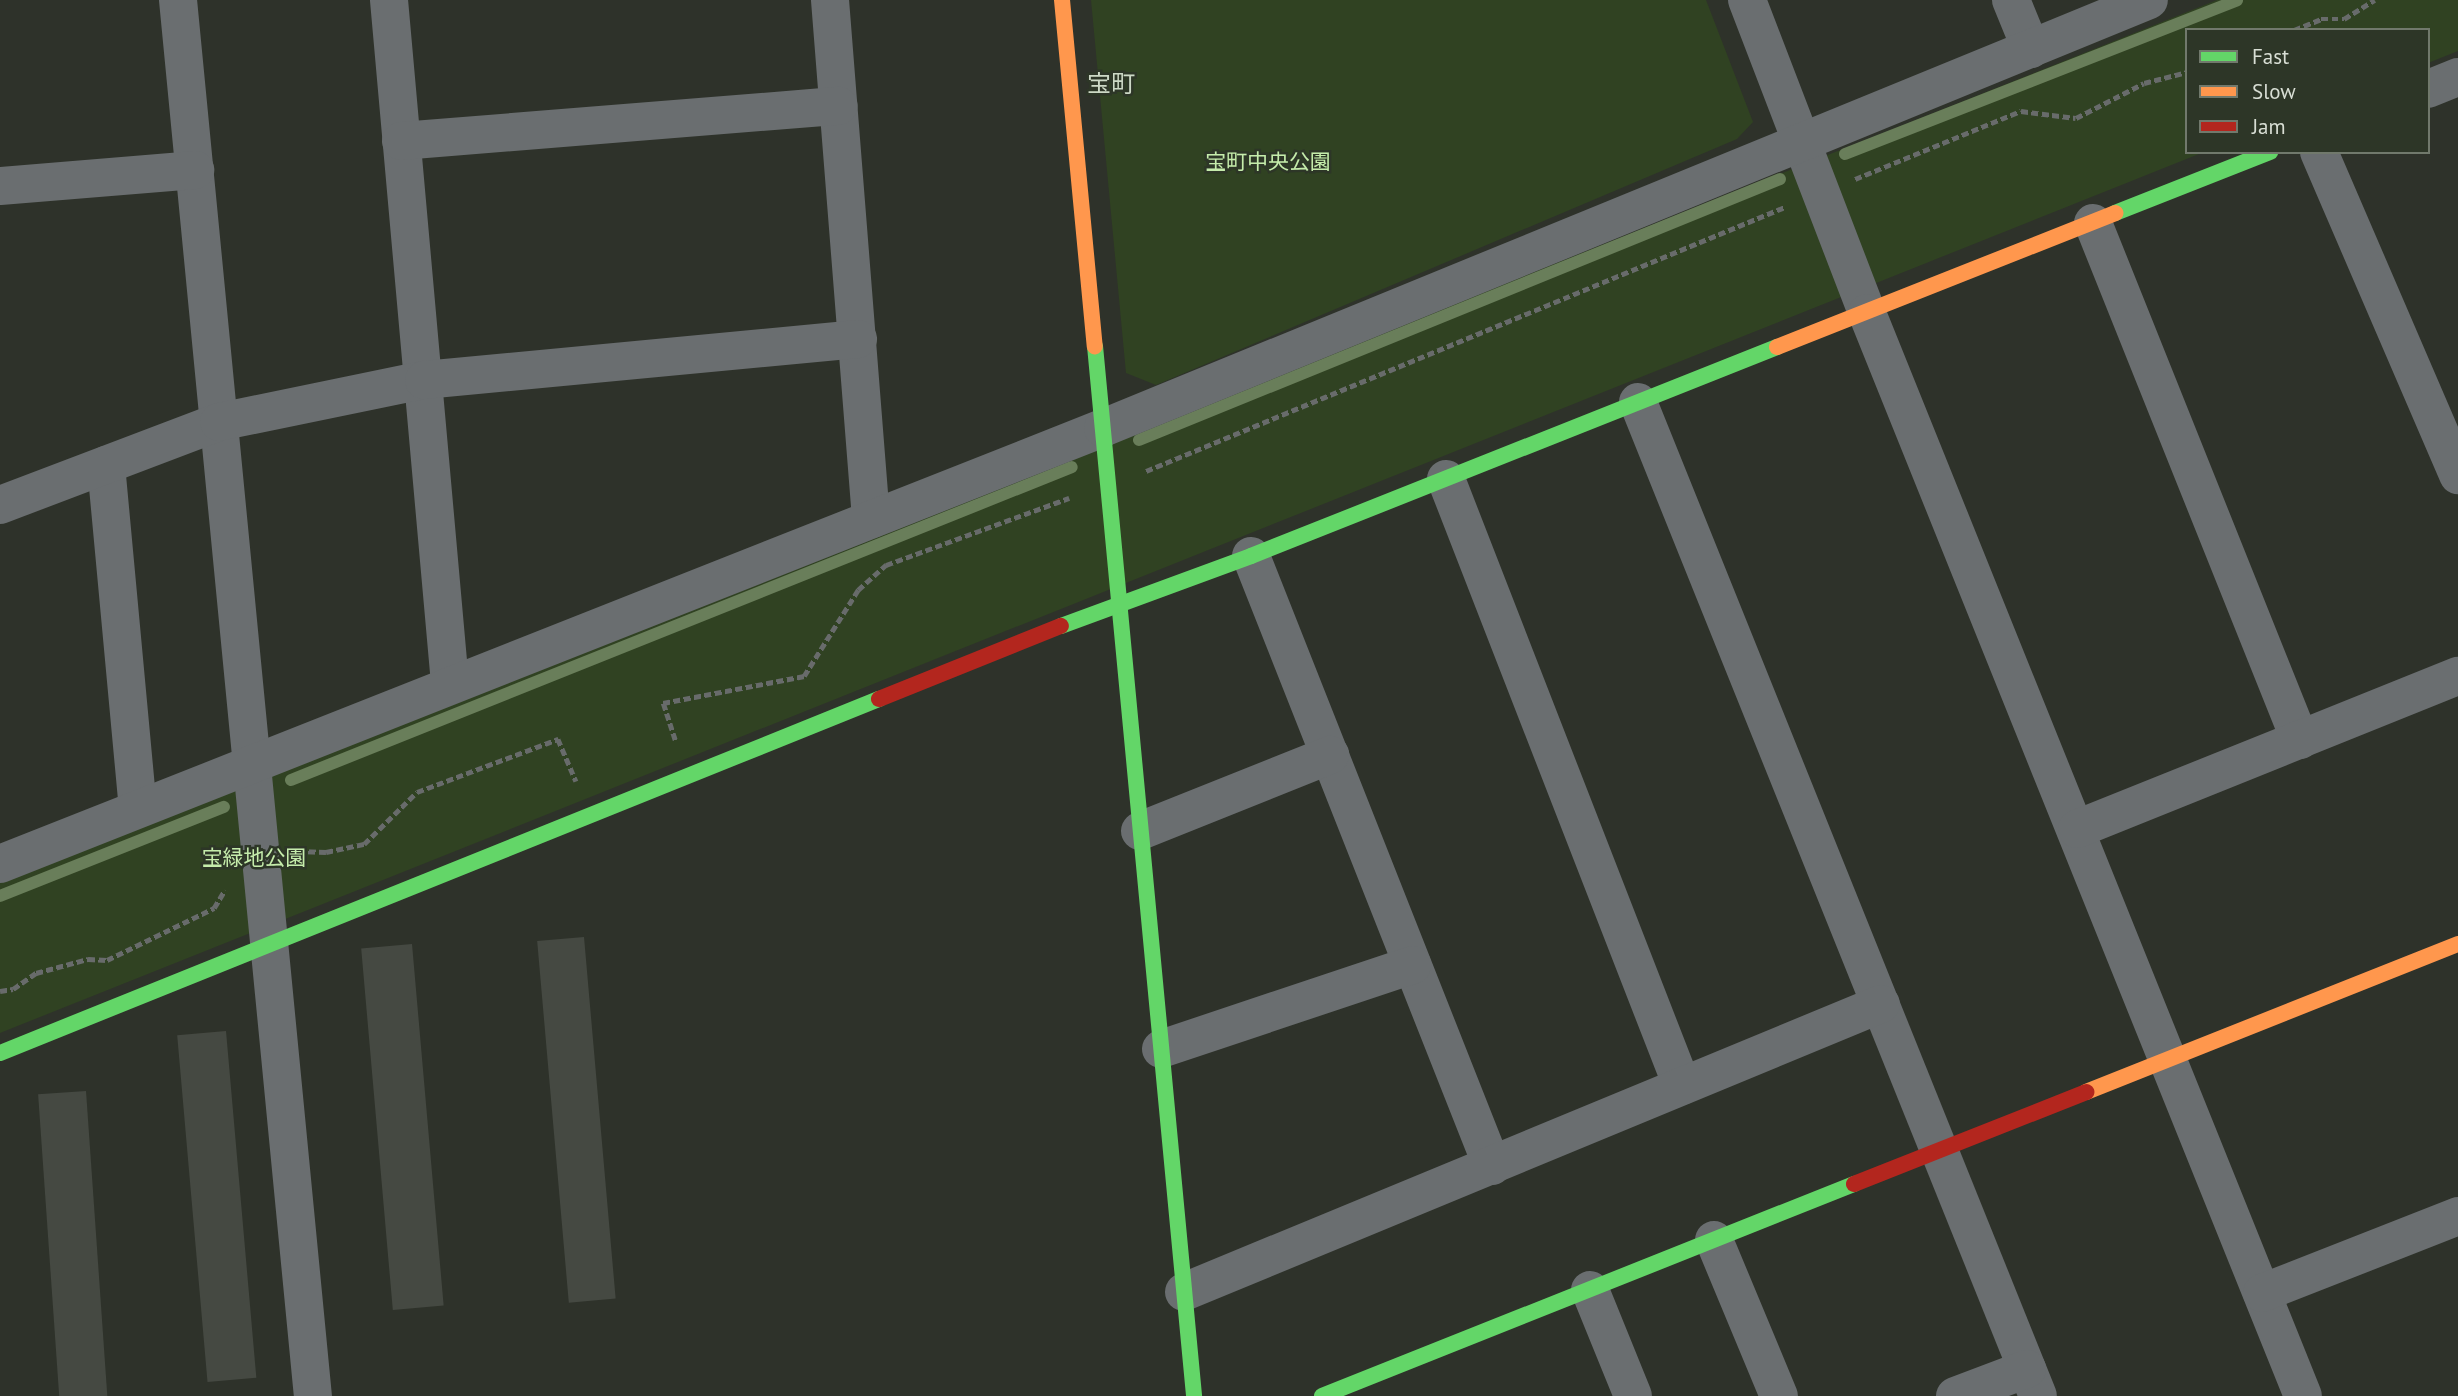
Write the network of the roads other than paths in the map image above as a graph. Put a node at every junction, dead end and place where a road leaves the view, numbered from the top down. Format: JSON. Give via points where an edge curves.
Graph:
{"nodes":[{"id":1,"x":178,"y":0,"type":"edge"},
{"id":2,"x":389,"y":0,"type":"edge"},
{"id":3,"x":830,"y":0,"type":"edge"},
{"id":4,"x":1062,"y":0,"type":"edge"},
{"id":5,"x":1747,"y":0,"type":"edge"},
{"id":6,"x":2011,"y":0,"type":"edge"},
{"id":7,"x":2149,"y":0,"type":"edge"},
{"id":8,"x":2031,"y":49,"type":"junction"},
{"id":9,"x":2458,"y":77,"type":"edge"},
{"id":10,"x":2430,"y":88,"type":"edge"},
{"id":11,"x":839,"y":106,"type":"junction"},
{"id":12,"x":401,"y":141,"type":"junction"},
{"id":13,"x":1804,"y":141,"type":"junction"},
{"id":14,"x":2265,"y":154,"type":"edge"},
{"id":15,"x":2320,"y":154,"type":"edge"},
{"id":16,"x":195,"y":170,"type":"junction"},
{"id":17,"x":0,"y":186,"type":"edge"},
{"id":18,"x":2093,"y":223,"type":"junction"},
{"id":19,"x":1867,"y":313,"type":"junction"},
{"id":20,"x":858,"y":339,"type":"junction"},
{"id":21,"x":424,"y":380,"type":"junction"},
{"id":22,"x":1638,"y":402,"type":"junction"},
{"id":23,"x":219,"y":422,"type":"junction"},
{"id":24,"x":1103,"y":428,"type":"junction"},
{"id":25,"x":106,"y":465,"type":"junction"},
{"id":26,"x":2458,"y":475,"type":"edge"},
{"id":27,"x":1446,"y":479,"type":"junction"},
{"id":28,"x":0,"y":505,"type":"edge"},
{"id":29,"x":871,"y":519,"type":"junction"},
{"id":30,"x":1251,"y":556,"type":"junction"},
{"id":31,"x":1118,"y":603,"type":"junction"},
{"id":32,"x":2458,"y":676,"type":"edge"},
{"id":33,"x":450,"y":684,"type":"junction"},
{"id":34,"x":2300,"y":740,"type":"junction"},
{"id":35,"x":1330,"y":755,"type":"junction"},
{"id":36,"x":255,"y":762,"type":"junction"},
{"id":37,"x":138,"y":809,"type":"junction"},
{"id":38,"x":2077,"y":829,"type":"junction"},
{"id":39,"x":1140,"y":831,"type":"junction"},
{"id":40,"x":0,"y":864,"type":"edge"},
{"id":41,"x":270,"y":943,"type":"junction"},
{"id":42,"x":2458,"y":944,"type":"edge"},
{"id":43,"x":1412,"y":965,"type":"junction"},
{"id":44,"x":1881,"y":1003,"type":"junction"},
{"id":45,"x":1161,"y":1049,"type":"junction"},
{"id":46,"x":0,"y":1053,"type":"edge"},
{"id":47,"x":2167,"y":1059,"type":"junction"},
{"id":48,"x":1682,"y":1086,"type":"junction"},
{"id":49,"x":1940,"y":1150,"type":"junction"},
{"id":50,"x":1492,"y":1166,"type":"junction"},
{"id":51,"x":2458,"y":1216,"type":"edge"},
{"id":52,"x":1714,"y":1240,"type":"junction"},
{"id":53,"x":1590,"y":1290,"type":"junction"},
{"id":54,"x":1184,"y":1292,"type":"junction"},
{"id":55,"x":2262,"y":1293,"type":"junction"},
{"id":56,"x":2033,"y":1382,"type":"edge"},
{"id":57,"x":313,"y":1396,"type":"edge"},
{"id":58,"x":1194,"y":1396,"type":"edge"},
{"id":59,"x":1322,"y":1396,"type":"edge"},
{"id":60,"x":1633,"y":1396,"type":"edge"},
{"id":61,"x":1779,"y":1396,"type":"edge"},
{"id":62,"x":1955,"y":1396,"type":"edge"},
{"id":63,"x":2303,"y":1396,"type":"edge"}],
"edges":[{"from":1,"to":16,"type":"street"},
{"from":2,"to":12,"type":"street"},
{"from":3,"to":11,"type":"street"},
{"from":4,"to":24,"type":"street"},
{"from":5,"to":13,"type":"street"},
{"from":6,"to":8,"type":"street"},
{"from":7,"to":8,"type":"street"},
{"from":8,"to":13,"type":"street"},
{"from":9,"to":10,"type":"street"},
{"from":11,"to":12,"type":"street"},
{"from":11,"to":20,"type":"street"},
{"from":12,"to":21,"type":"street"},
{"from":13,"to":19,"type":"street"},
{"from":13,"to":24,"type":"street"},
{"from":14,"to":18,"type":"street"},
{"from":15,"to":26,"type":"street"},
{"from":16,"to":17,"type":"street"},
{"from":16,"to":23,"type":"street"},
{"from":18,"to":19,"type":"street"},
{"from":18,"to":34,"type":"street"},
{"from":19,"to":22,"type":"street"},
{"from":19,"to":38,"type":"street"},
{"from":20,"to":21,"type":"street"},
{"from":20,"to":29,"type":"street"},
{"from":21,"to":23,"type":"street"},
{"from":21,"to":33,"type":"street"},
{"from":22,"to":27,"type":"street"},
{"from":22,"to":44,"type":"street"},
{"from":23,"to":25,"type":"street"},
{"from":23,"to":36,"type":"street"},
{"from":24,"to":29,"type":"street"},
{"from":24,"to":31,"type":"street"},
{"from":25,"to":28,"type":"street"},
{"from":25,"to":37,"type":"street"},
{"from":27,"to":30,"type":"street"},
{"from":27,"to":48,"type":"street"},
{"from":29,"to":33,"type":"street"},
{"from":30,"to":31,"type":"street"},
{"from":30,"to":35,"type":"street"},
{"from":31,"to":39,"type":"street"},
{"from":31,"to":41,"type":"street"},
{"from":32,"to":34,"type":"street"},
{"from":33,"to":36,"type":"street"},
{"from":34,"to":38,"type":"street"},
{"from":35,"to":39,"type":"street"},
{"from":35,"to":43,"type":"street"},
{"from":36,"to":37,"type":"street"},
{"from":36,"to":41,"type":"street"},
{"from":37,"to":40,"type":"street"},
{"from":38,"to":47,"type":"street"},
{"from":39,"to":45,"type":"street"},
{"from":41,"to":46,"type":"street"},
{"from":41,"to":57,"type":"street"},
{"from":42,"to":47,"type":"street"},
{"from":43,"to":45,"type":"street"},
{"from":43,"to":50,"type":"street"},
{"from":44,"to":48,"type":"street"},
{"from":44,"to":49,"type":"street"},
{"from":45,"to":54,"type":"street"},
{"from":47,"to":49,"type":"street"},
{"from":47,"to":55,"type":"street"},
{"from":48,"to":50,"type":"street"},
{"from":49,"to":52,"type":"street"},
{"from":49,"to":56,"type":"street"},
{"from":50,"to":54,"type":"street"},
{"from":51,"to":55,"type":"street"},
{"from":52,"to":53,"type":"street"},
{"from":52,"to":61,"type":"street"},
{"from":53,"to":59,"type":"street"},
{"from":53,"to":60,"type":"street"},
{"from":54,"to":58,"type":"street"},
{"from":55,"to":63,"type":"street"},
{"from":56,"to":62,"type":"street"}]}
